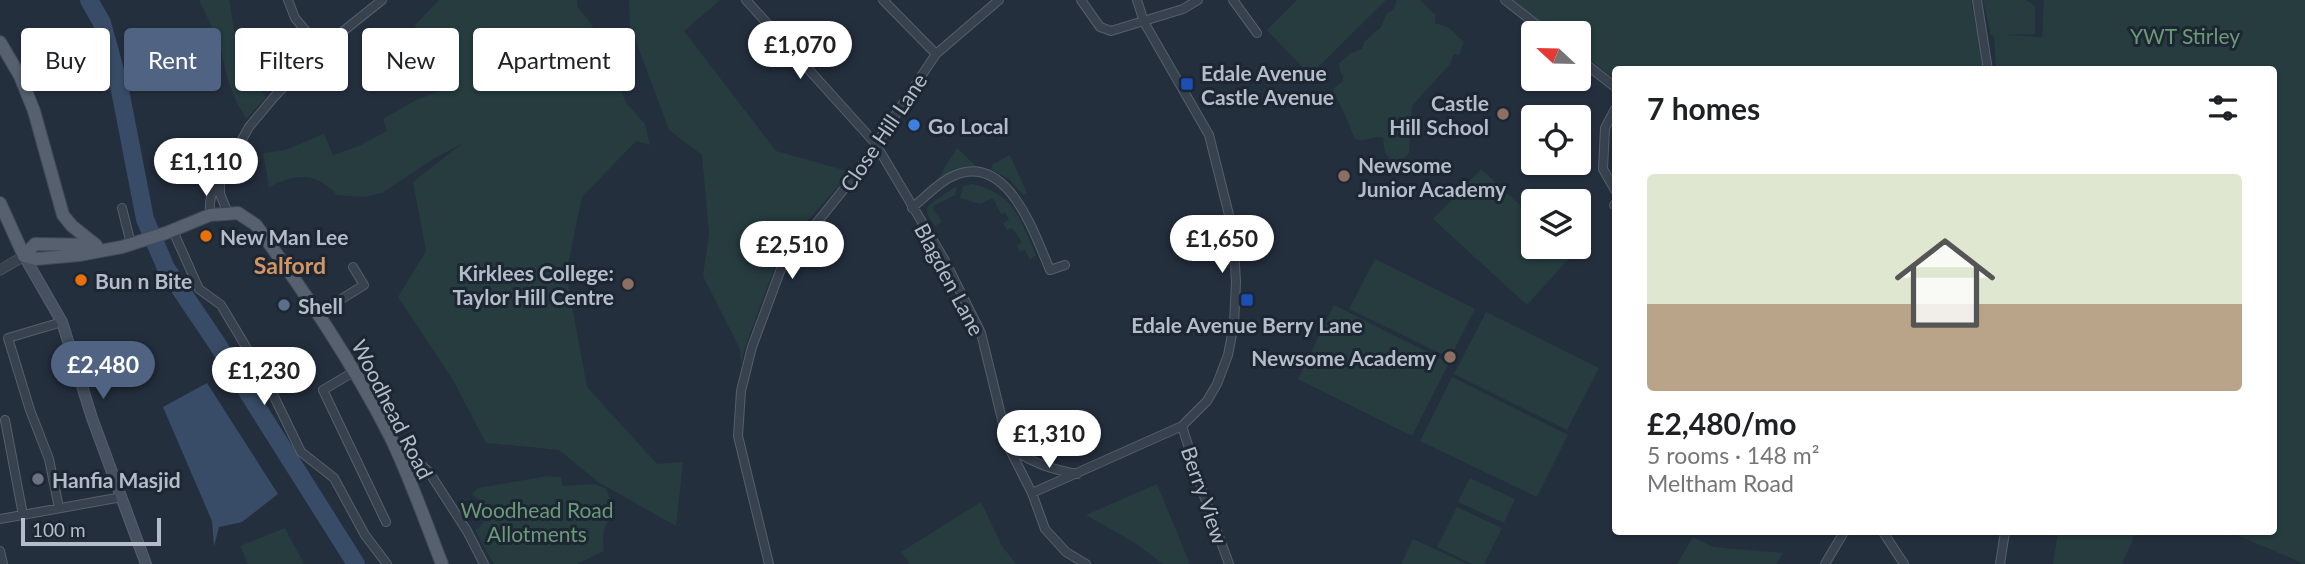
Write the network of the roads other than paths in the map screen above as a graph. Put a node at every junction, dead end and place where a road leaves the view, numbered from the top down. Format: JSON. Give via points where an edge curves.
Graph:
{"nodes":[{"id":1,"x":288,"y":0,"type":"edge"},
{"id":2,"x":382,"y":0,"type":"edge"},
{"id":3,"x":746,"y":0,"type":"edge"},
{"id":4,"x":883,"y":0,"type":"edge"},
{"id":5,"x":999,"y":0,"type":"edge"},
{"id":6,"x":1081,"y":0,"type":"edge"},
{"id":7,"x":1137,"y":0,"type":"edge"},
{"id":8,"x":1198,"y":0,"type":"edge"},
{"id":9,"x":1233,"y":0,"type":"edge"},
{"id":10,"x":1505,"y":0,"type":"edge"},
{"id":11,"x":1977,"y":0,"type":"edge"},
{"id":12,"x":1532,"y":21,"type":"edge"},
{"id":13,"x":1144,"y":22,"type":"junction"},
{"id":14,"x":303,"y":28,"type":"edge"},
{"id":15,"x":347,"y":28,"type":"edge"},
{"id":16,"x":0,"y":33,"type":"edge"},
{"id":17,"x":1257,"y":33,"type":"dead end"},
{"id":18,"x":2,"y":46,"type":"edge"},
{"id":19,"x":936,"y":54,"type":"junction"},
{"id":20,"x":1987,"y":66,"type":"edge"},
{"id":21,"x":1591,"y":68,"type":"edge"},
{"id":22,"x":1612,"y":85,"type":"edge"},
{"id":23,"x":280,"y":91,"type":"edge"},
{"id":24,"x":1612,"y":115,"type":"edge"},
{"id":25,"x":875,"y":143,"type":"junction"},
{"id":26,"x":220,"y":179,"type":"junction"},
{"id":27,"x":1612,"y":185,"type":"edge"},
{"id":28,"x":0,"y":203,"type":"edge"},
{"id":29,"x":122,"y":208,"type":"dead end"},
{"id":30,"x":912,"y":208,"type":"junction"},
{"id":31,"x":228,"y":213,"type":"junction"},
{"id":32,"x":210,"y":215,"type":"junction"},
{"id":33,"x":169,"y":232,"type":"junction"},
{"id":34,"x":134,"y":244,"type":"junction"},
{"id":35,"x":102,"y":247,"type":"junction"},
{"id":36,"x":24,"y":256,"type":"junction"},
{"id":37,"x":1065,"y":265,"type":"dead end"},
{"id":38,"x":353,"y":267,"type":"dead end"},
{"id":39,"x":0,"y":270,"type":"edge"},
{"id":40,"x":319,"y":313,"type":"junction"},
{"id":41,"x":62,"y":322,"type":"junction"},
{"id":42,"x":4,"y":335,"type":"edge"},
{"id":43,"x":355,"y":371,"type":"junction"},
{"id":44,"x":5,"y":420,"type":"dead end"},
{"id":45,"x":1182,"y":426,"type":"junction"},
{"id":46,"x":390,"y":437,"type":"junction"},
{"id":47,"x":1009,"y":448,"type":"junction"},
{"id":48,"x":1077,"y":474,"type":"junction"},
{"id":49,"x":1032,"y":493,"type":"junction"},
{"id":50,"x":122,"y":496,"type":"junction"},
{"id":51,"x":59,"y":508,"type":"junction"},
{"id":52,"x":23,"y":515,"type":"junction"},
{"id":53,"x":0,"y":519,"type":"edge"},
{"id":54,"x":387,"y":522,"type":"dead end"},
{"id":55,"x":1842,"y":535,"type":"edge"},
{"id":56,"x":1885,"y":535,"type":"edge"},
{"id":57,"x":2005,"y":535,"type":"edge"},
{"id":58,"x":0,"y":551,"type":"edge"},
{"id":59,"x":3,"y":564,"type":"edge"},
{"id":60,"x":146,"y":564,"type":"edge"},
{"id":61,"x":387,"y":564,"type":"edge"},
{"id":62,"x":442,"y":564,"type":"edge"},
{"id":63,"x":484,"y":564,"type":"edge"},
{"id":64,"x":769,"y":564,"type":"edge"},
{"id":65,"x":1086,"y":564,"type":"edge"},
{"id":66,"x":1229,"y":564,"type":"edge"},
{"id":67,"x":1825,"y":564,"type":"edge"},
{"id":68,"x":1904,"y":564,"type":"edge"},
{"id":69,"x":2000,"y":564,"type":"edge"}],
"edges":[{"from":1,"to":14,"type":"street"},
{"from":2,"to":15,"type":"street"},
{"from":3,"to":25,"type":"street","name":"Blagden Lane"},
{"from":4,"to":19,"type":"street"},
{"from":5,"to":19,"type":"street","name":"Close Hill Lane"},
{"from":6,"to":13,"type":"street","via":[[1100,27],[1111,32]]},
{"from":7,"to":13,"type":"street"},
{"from":8,"to":13,"type":"street"},
{"from":9,"to":17,"type":"street"},
{"from":10,"to":12,"type":"street"},
{"from":11,"to":20,"type":"street"},
{"from":13,"to":45,"type":"street","via":[[1209,135],[1233,231],[1236,282],[1228,355],[1207,401]]},
{"from":16,"to":18,"type":"street"},
{"from":18,"to":35,"type":"main road","via":[[34,111],[63,215]]},
{"from":19,"to":25,"type":"street","name":"Close Hill Lane"},
{"from":21,"to":22,"type":"street"},
{"from":23,"to":26,"type":"street","via":[[249,127]]},
{"from":24,"to":27,"type":"street","via":[[1605,128],[1603,169]]},
{"from":25,"to":30,"type":"street","name":"Blagden Lane"},
{"from":25,"to":64,"type":"street","name":"Close Hill Lane","via":[[856,174],[782,266],[752,347],[741,391],[738,436]]},
{"from":26,"to":31,"type":"street"},
{"from":26,"to":32,"type":"street","via":[[209,201]]},
{"from":28,"to":36,"type":"main road"},
{"from":29,"to":34,"type":"street"},
{"from":30,"to":37,"type":"street","via":[[952,177],[985,169],[1017,198],[1050,270]]},
{"from":30,"to":47,"type":"street","name":"Blagden Lane","via":[[981,333]]},
{"from":31,"to":32,"type":"main road"},
{"from":31,"to":40,"type":"main road","name":"Woodhead Road","via":[[238,213],[256,225]]},
{"from":32,"to":33,"type":"main road"},
{"from":33,"to":34,"type":"main road"},
{"from":33,"to":61,"type":"street","via":[[199,289],[221,305],[267,382],[301,452],[334,478],[365,535]]},
{"from":34,"to":35,"type":"main road"},
{"from":35,"to":36,"type":"main road","via":[[36,260]]},
{"from":36,"to":39,"type":"street"},
{"from":36,"to":41,"type":"main road"},
{"from":38,"to":40,"type":"street","via":[[364,285]]},
{"from":40,"to":43,"type":"main road","name":"Woodhead Road"},
{"from":41,"to":42,"type":"street"},
{"from":41,"to":50,"type":"main road"},
{"from":42,"to":51,"type":"street","via":[[49,459]]},
{"from":43,"to":46,"type":"main road","name":"Woodhead Road"},
{"from":43,"to":54,"type":"street","via":[[323,390]]},
{"from":44,"to":52,"type":"street"},
{"from":45,"to":48,"type":"street"},
{"from":45,"to":66,"type":"street","name":"Berry View"},
{"from":46,"to":62,"type":"main road","name":"Woodhead Road"},
{"from":46,"to":63,"type":"street","via":[[429,472]]},
{"from":47,"to":48,"type":"street","via":[[1031,462]]},
{"from":47,"to":49,"type":"street","name":"Blagden Lane"},
{"from":48,"to":49,"type":"street"},
{"from":49,"to":65,"type":"street","name":"Blagden Lane","via":[[1045,529],[1066,552]]},
{"from":50,"to":51,"type":"street"},
{"from":50,"to":60,"type":"main road"},
{"from":51,"to":52,"type":"street"},
{"from":52,"to":53,"type":"street"},
{"from":55,"to":67,"type":"street"},
{"from":56,"to":68,"type":"street"},
{"from":57,"to":69,"type":"street"},
{"from":58,"to":59,"type":"street"}]}
